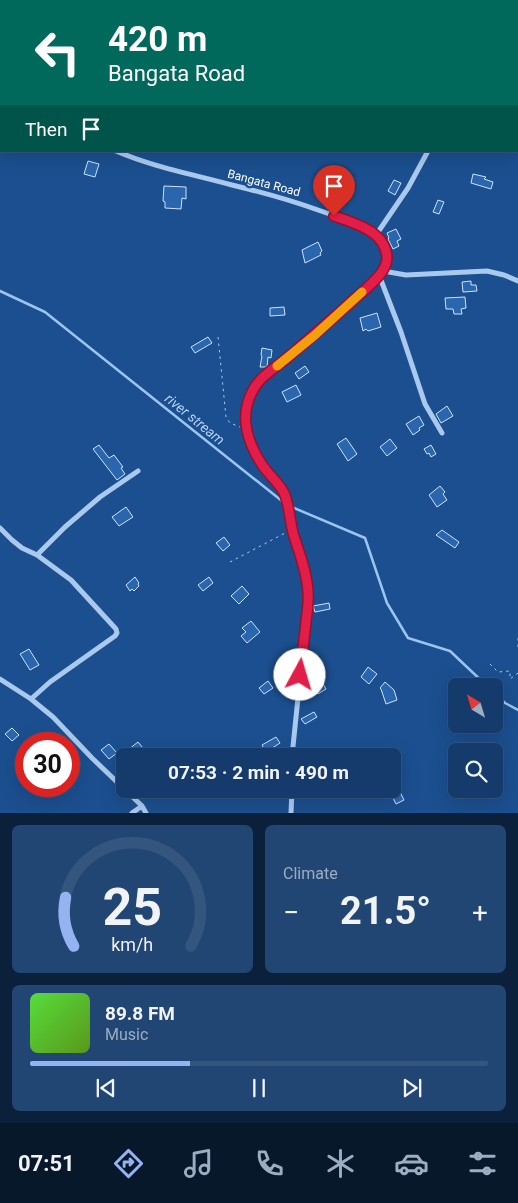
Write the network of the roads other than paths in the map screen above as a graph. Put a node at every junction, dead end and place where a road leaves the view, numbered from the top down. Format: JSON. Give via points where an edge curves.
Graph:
{"nodes":[{"id":1,"x":118,"y":152,"type":"edge"},
{"id":2,"x":427,"y":154,"type":"edge"},
{"id":3,"x":376,"y":235,"type":"junction"},
{"id":4,"x":381,"y":273,"type":"junction"},
{"id":5,"x":518,"y":281,"type":"edge"},
{"id":6,"x":442,"y":433,"type":"dead end"},
{"id":7,"x":138,"y":471,"type":"dead end"},
{"id":8,"x":0,"y":528,"type":"edge"},
{"id":9,"x":37,"y":555,"type":"junction"},
{"id":10,"x":1,"y":681,"type":"edge"},
{"id":11,"x":31,"y":698,"type":"junction"},
{"id":12,"x":293,"y":748,"type":"edge"},
{"id":13,"x":292,"y":798,"type":"edge"},
{"id":14,"x":142,"y":806,"type":"junction"},
{"id":15,"x":132,"y":813,"type":"edge"},
{"id":16,"x":146,"y":813,"type":"edge"},
{"id":17,"x":291,"y":813,"type":"edge"}],
"edges":[{"from":1,"to":3,"type":"street","name":"Bangata Road","via":[[168,169],[302,204],[367,228]]},
{"from":2,"to":3,"type":"street"},
{"from":3,"to":4,"type":"street","via":[[386,252],[386,263]]},
{"from":4,"to":5,"type":"street","via":[[487,271]]},
{"from":4,"to":6,"type":"street","via":[[425,404]]},
{"from":4,"to":12,"type":"street","via":[[315,335],[259,381],[247,403],[245,417],[249,440],[263,467],[283,492],[308,592]]},
{"from":7,"to":9,"type":"street","via":[[93,503]]},
{"from":8,"to":9,"type":"street","via":[[22,548]]},
{"from":9,"to":11,"type":"street","via":[[71,580],[117,633]]},
{"from":10,"to":11,"type":"street"},
{"from":11,"to":14,"type":"street"},
{"from":13,"to":17,"type":"street"},
{"from":14,"to":15,"type":"street"},
{"from":14,"to":16,"type":"street"}]}
